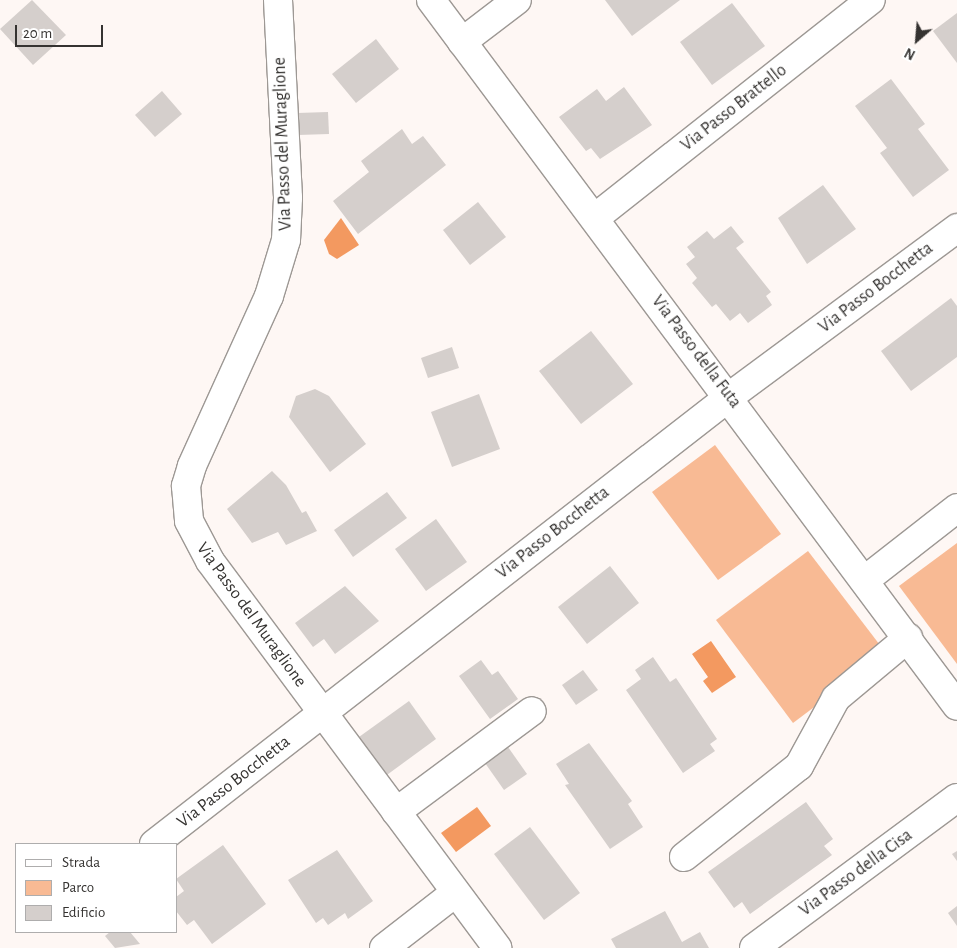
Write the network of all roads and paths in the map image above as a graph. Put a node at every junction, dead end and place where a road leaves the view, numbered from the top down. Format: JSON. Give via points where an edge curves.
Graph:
{"nodes":[{"id":1,"x":278,"y":0,"type":"edge"},
{"id":2,"x":431,"y":0,"type":"edge"},
{"id":3,"x":517,"y":0,"type":"edge"},
{"id":4,"x":872,"y":0,"type":"edge"},
{"id":5,"x":462,"y":42,"type":"junction"},
{"id":6,"x":596,"y":217,"type":"junction"},
{"id":7,"x":957,"y":228,"type":"edge"},
{"id":8,"x":729,"y":397,"type":"junction"},
{"id":9,"x":957,"y":508,"type":"edge"},
{"id":10,"x":865,"y":580,"type":"junction"},
{"id":11,"x":908,"y":638,"type":"junction"},
{"id":12,"x":957,"y":706,"type":"edge"},
{"id":13,"x":532,"y":711,"type":"dead end"},
{"id":14,"x":322,"y":713,"type":"junction"},
{"id":15,"x":957,"y":798,"type":"edge"},
{"id":16,"x":396,"y":812,"type":"junction"},
{"id":17,"x":155,"y":843,"type":"edge"},
{"id":18,"x":684,"y":857,"type":"dead end"},
{"id":19,"x":455,"y":893,"type":"junction"},
{"id":20,"x":384,"y":948,"type":"edge"},
{"id":21,"x":497,"y":948,"type":"edge"},
{"id":22,"x":754,"y":948,"type":"edge"}],
"edges":[{"from":1,"to":14,"type":"street","name":"Via Passo del Muraglione","via":[[288,198],[286,240],[269,296],[192,466],[186,501],[189,521],[202,551]]},
{"from":2,"to":5,"type":"street","name":"Via Passo della Futa"},
{"from":3,"to":5,"type":"street"},
{"from":4,"to":6,"type":"street","name":"Via Passo Brattello"},
{"from":5,"to":6,"type":"street","name":"Via Passo della Futa"},
{"from":6,"to":8,"type":"street","name":"Via Passo della Futa"},
{"from":7,"to":8,"type":"street","name":"Via Passo Bocchetta"},
{"from":8,"to":10,"type":"street","name":"Via Passo della Futa"},
{"from":8,"to":14,"type":"street","name":"Via Passo Bocchetta"},
{"from":9,"to":10,"type":"street"},
{"from":10,"to":11,"type":"street","name":"Via Passo della Futa"},
{"from":11,"to":12,"type":"street","name":"Via Passo della Futa"},
{"from":11,"to":18,"type":"street","via":[[836,698],[799,766]]},
{"from":13,"to":16,"type":"street"},
{"from":14,"to":16,"type":"street","name":"Via Passo del Muraglione"},
{"from":14,"to":17,"type":"street","name":"Via Passo Bocchetta"},
{"from":15,"to":22,"type":"street","name":"Via Passo della Cisa"},
{"from":16,"to":19,"type":"street","name":"Via Passo del Muraglione"},
{"from":19,"to":20,"type":"street"},
{"from":19,"to":21,"type":"street","name":"Via Passo del Muraglione"}]}
